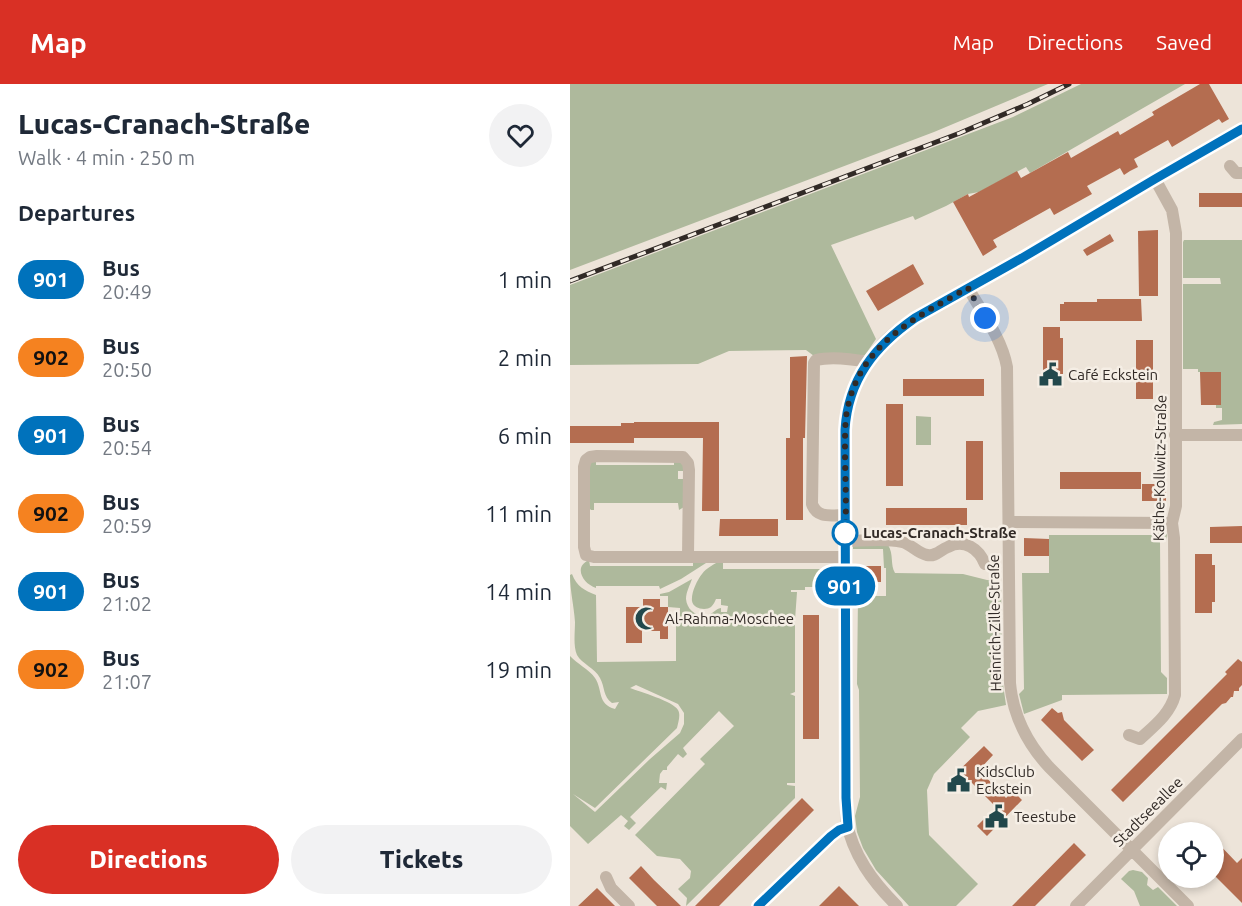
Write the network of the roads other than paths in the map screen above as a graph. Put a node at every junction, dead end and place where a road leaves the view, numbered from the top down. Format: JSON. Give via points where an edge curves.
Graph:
{"nodes":[{"id":1,"x":1242,"y":129,"type":"edge"},
{"id":2,"x":1230,"y":166,"type":"dead end"},
{"id":3,"x":1242,"y":173,"type":"edge"},
{"id":4,"x":1155,"y":179,"type":"junction"},
{"id":5,"x":968,"y":288,"type":"junction"},
{"id":6,"x":868,"y":362,"type":"junction"},
{"id":7,"x":1175,"y":435,"type":"junction"},
{"id":8,"x":1242,"y":435,"type":"edge"},
{"id":9,"x":845,"y":515,"type":"junction"},
{"id":10,"x":1008,"y":522,"type":"junction"},
{"id":11,"x":1172,"y":523,"type":"junction"},
{"id":12,"x":845,"y":541,"type":"junction"},
{"id":13,"x":688,"y":557,"type":"junction"},
{"id":14,"x":846,"y":557,"type":"junction"},
{"id":15,"x":986,"y":564,"type":"dead end"},
{"id":16,"x":1129,"y":735,"type":"dead end"},
{"id":17,"x":1242,"y":739,"type":"edge"},
{"id":18,"x":848,"y":827,"type":"junction"},
{"id":19,"x":1131,"y":850,"type":"junction"},
{"id":20,"x":606,"y":877,"type":"dead end"},
{"id":21,"x":629,"y":906,"type":"edge"},
{"id":22,"x":758,"y":906,"type":"edge"},
{"id":23,"x":897,"y":906,"type":"edge"},
{"id":24,"x":1076,"y":906,"type":"edge"},
{"id":25,"x":1188,"y":906,"type":"edge"}],
"edges":[{"from":1,"to":4,"type":"street"},
{"from":2,"to":3,"type":"street","via":[[1236,173]]},
{"from":4,"to":5,"type":"street"},
{"from":4,"to":7,"type":"street","name":"Käthe-Kollwitz-Straße","via":[[1172,210],[1176,233]]},
{"from":5,"to":6,"type":"street","via":[[902,327]]},
{"from":5,"to":10,"type":"street","name":"Heinrich-Zille-Straße","via":[[1006,359]]},
{"from":6,"to":9,"type":"street","via":[[846,417]]},
{"from":6,"to":9,"type":"street","via":[[821,359],[816,360],[813,368],[813,509],[821,515]]},
{"from":7,"to":8,"type":"street"},
{"from":7,"to":11,"type":"street","name":"Käthe-Kollwitz-Straße","via":[[1176,506]]},
{"from":9,"to":12,"type":"street"},
{"from":10,"to":11,"type":"street"},
{"from":10,"to":19,"type":"street","name":"Heinrich-Zille-Straße","via":[[1013,706],[1039,757]]},
{"from":11,"to":16,"type":"street","name":"Käthe-Kollwitz-Straße","via":[[1175,695],[1159,722],[1140,739]]},
{"from":12,"to":14,"type":"street"},
{"from":12,"to":15,"type":"street","via":[[899,541],[931,556],[952,545],[965,544],[978,552]]},
{"from":13,"to":13,"type":"street","via":[[689,470],[683,457],[597,456],[586,460],[586,555]]},
{"from":13,"to":14,"type":"street"},
{"from":14,"to":18,"type":"street"},
{"from":17,"to":19,"type":"street","name":"Stadtseeallee"},
{"from":18,"to":22,"type":"street","via":[[831,836]]},
{"from":18,"to":23,"type":"street","via":[[862,865]]},
{"from":19,"to":24,"type":"street","name":"Stadtseeallee"},
{"from":19,"to":25,"type":"street","name":"Heinrich-Zille-Straße"},
{"from":20,"to":21,"type":"street"}]}
